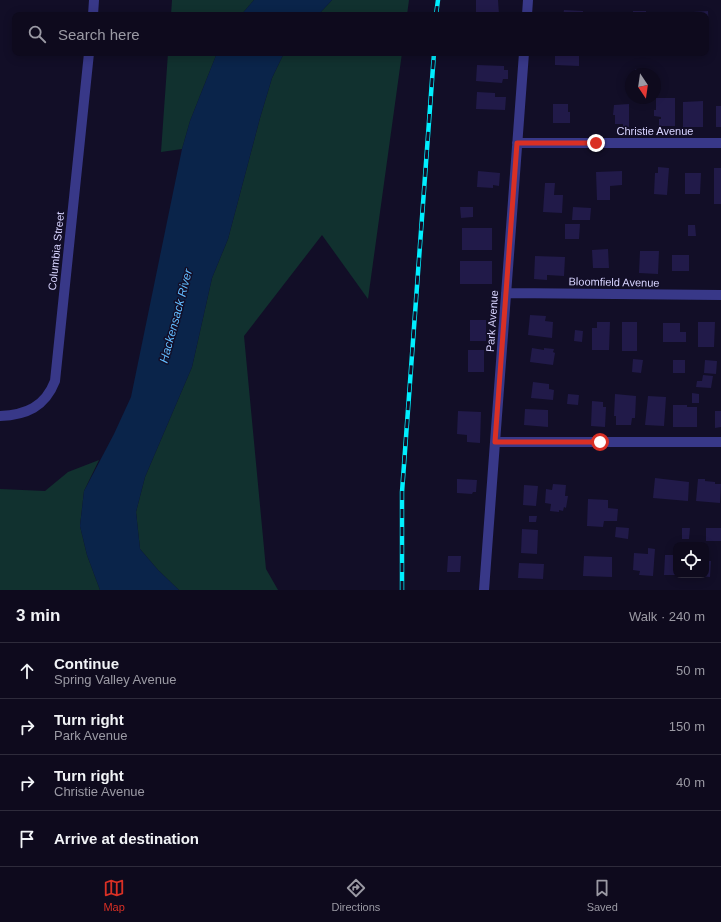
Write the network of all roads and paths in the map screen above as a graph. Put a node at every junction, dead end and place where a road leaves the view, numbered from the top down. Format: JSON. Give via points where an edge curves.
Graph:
{"nodes":[{"id":1,"x":94,"y":0,"type":"edge"},
{"id":2,"x":528,"y":0,"type":"edge"},
{"id":3,"x":92,"y":12,"type":"edge"},
{"id":4,"x":527,"y":12,"type":"edge"},
{"id":5,"x":89,"y":56,"type":"edge"},
{"id":6,"x":524,"y":56,"type":"edge"},
{"id":7,"x":517,"y":143,"type":"junction"},
{"id":8,"x":721,"y":143,"type":"edge"},
{"id":9,"x":506,"y":293,"type":"junction"},
{"id":10,"x":721,"y":295,"type":"edge"},
{"id":11,"x":0,"y":416,"type":"edge"},
{"id":12,"x":495,"y":442,"type":"junction"},
{"id":13,"x":721,"y":442,"type":"edge"},
{"id":14,"x":484,"y":590,"type":"edge"}],
"edges":[{"from":1,"to":3,"type":"street"},
{"from":2,"to":4,"type":"street"},
{"from":5,"to":11,"type":"street","name":"Columbia Street","via":[[55,381],[47,396],[37,406],[14,416]]},
{"from":6,"to":7,"type":"street","name":"Park Avenue"},
{"from":7,"to":8,"type":"street","name":"Christie Avenue"},
{"from":7,"to":9,"type":"street","name":"Park Avenue"},
{"from":9,"to":10,"type":"street","name":"Bloomfield Avenue"},
{"from":9,"to":12,"type":"street","name":"Park Avenue"},
{"from":12,"to":13,"type":"street"},
{"from":12,"to":14,"type":"street","name":"Park Avenue"}]}
